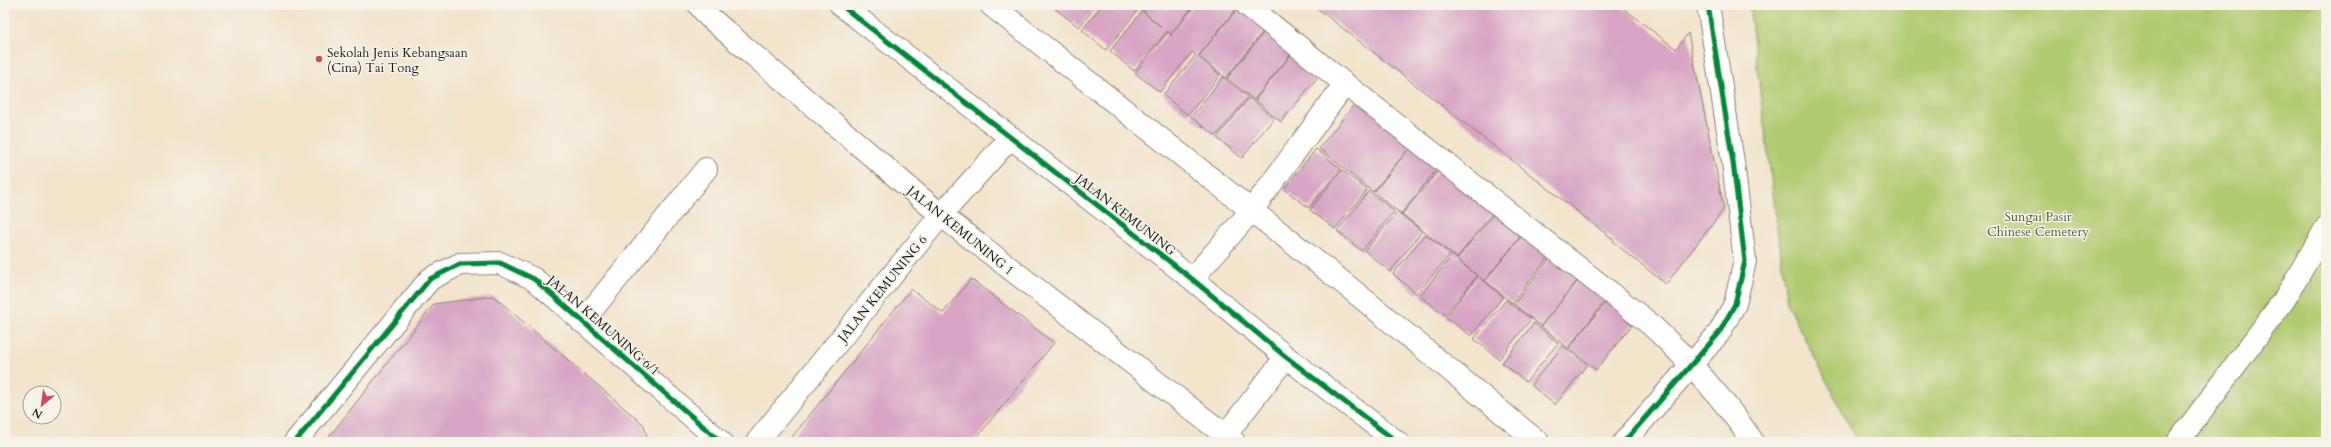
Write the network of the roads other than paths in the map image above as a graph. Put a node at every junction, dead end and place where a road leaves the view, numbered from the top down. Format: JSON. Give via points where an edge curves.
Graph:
{"nodes":[{"id":1,"x":699,"y":5,"type":"edge"},
{"id":2,"x":841,"y":5,"type":"edge"},
{"id":3,"x":991,"y":5,"type":"edge"},
{"id":4,"x":1247,"y":5,"type":"edge"},
{"id":5,"x":1708,"y":5,"type":"edge"},
{"id":6,"x":1345,"y":84,"type":"junction"},
{"id":7,"x":1011,"y":137,"type":"junction"},
{"id":8,"x":706,"y":169,"type":"dead end"},
{"id":9,"x":1252,"y":210,"type":"junction"},
{"id":10,"x":941,"y":215,"type":"junction"},
{"id":11,"x":2326,"y":228,"type":"edge"},
{"id":12,"x":1192,"y":279,"type":"junction"},
{"id":13,"x":582,"y":322,"type":"junction"},
{"id":14,"x":1286,"y":357,"type":"junction"},
{"id":15,"x":1693,"y":365,"type":"junction"},
{"id":16,"x":1226,"y":440,"type":"edge"},
{"id":17,"x":295,"y":442,"type":"edge"},
{"id":18,"x":721,"y":442,"type":"edge"},
{"id":19,"x":757,"y":442,"type":"edge"},
{"id":20,"x":1397,"y":442,"type":"edge"},
{"id":21,"x":1538,"y":442,"type":"edge"},
{"id":22,"x":1624,"y":442,"type":"edge"},
{"id":23,"x":1753,"y":442,"type":"edge"},
{"id":24,"x":2178,"y":442,"type":"edge"}],
"edges":[{"from":1,"to":10,"type":"street","name":"JALAN KEMUNING 1","via":[[709,17]]},
{"from":2,"to":7,"type":"street","name":"JALAN KEMUNING"},
{"from":3,"to":9,"type":"street"},
{"from":4,"to":6,"type":"street"},
{"from":5,"to":15,"type":"street","via":[[1733,162],[1744,260],[1735,304],[1719,333]]},
{"from":6,"to":9,"type":"street"},
{"from":6,"to":15,"type":"street","via":[[1650,324]]},
{"from":7,"to":10,"type":"street","name":"JALAN KEMUNING 6"},
{"from":7,"to":12,"type":"street","name":"JALAN KEMUNING"},
{"from":8,"to":13,"type":"street"},
{"from":9,"to":12,"type":"street"},
{"from":9,"to":21,"type":"street"},
{"from":10,"to":16,"type":"street","name":"JALAN KEMUNING 1"},
{"from":10,"to":19,"type":"street","name":"JALAN KEMUNING 6"},
{"from":11,"to":24,"type":"street","via":[[2284,300]]},
{"from":12,"to":14,"type":"street","name":"JALAN KEMUNING"},
{"from":13,"to":17,"type":"street","name":"JALAN KEMUNING 6/1","via":[[534,279],[500,264],[460,264],[430,279]]},
{"from":13,"to":18,"type":"street","name":"JALAN KEMUNING 6/1"},
{"from":14,"to":16,"type":"street"},
{"from":14,"to":20,"type":"street","name":"JALAN KEMUNING"},
{"from":15,"to":22,"type":"street"},
{"from":15,"to":23,"type":"street","via":[[1735,415]]}]}
